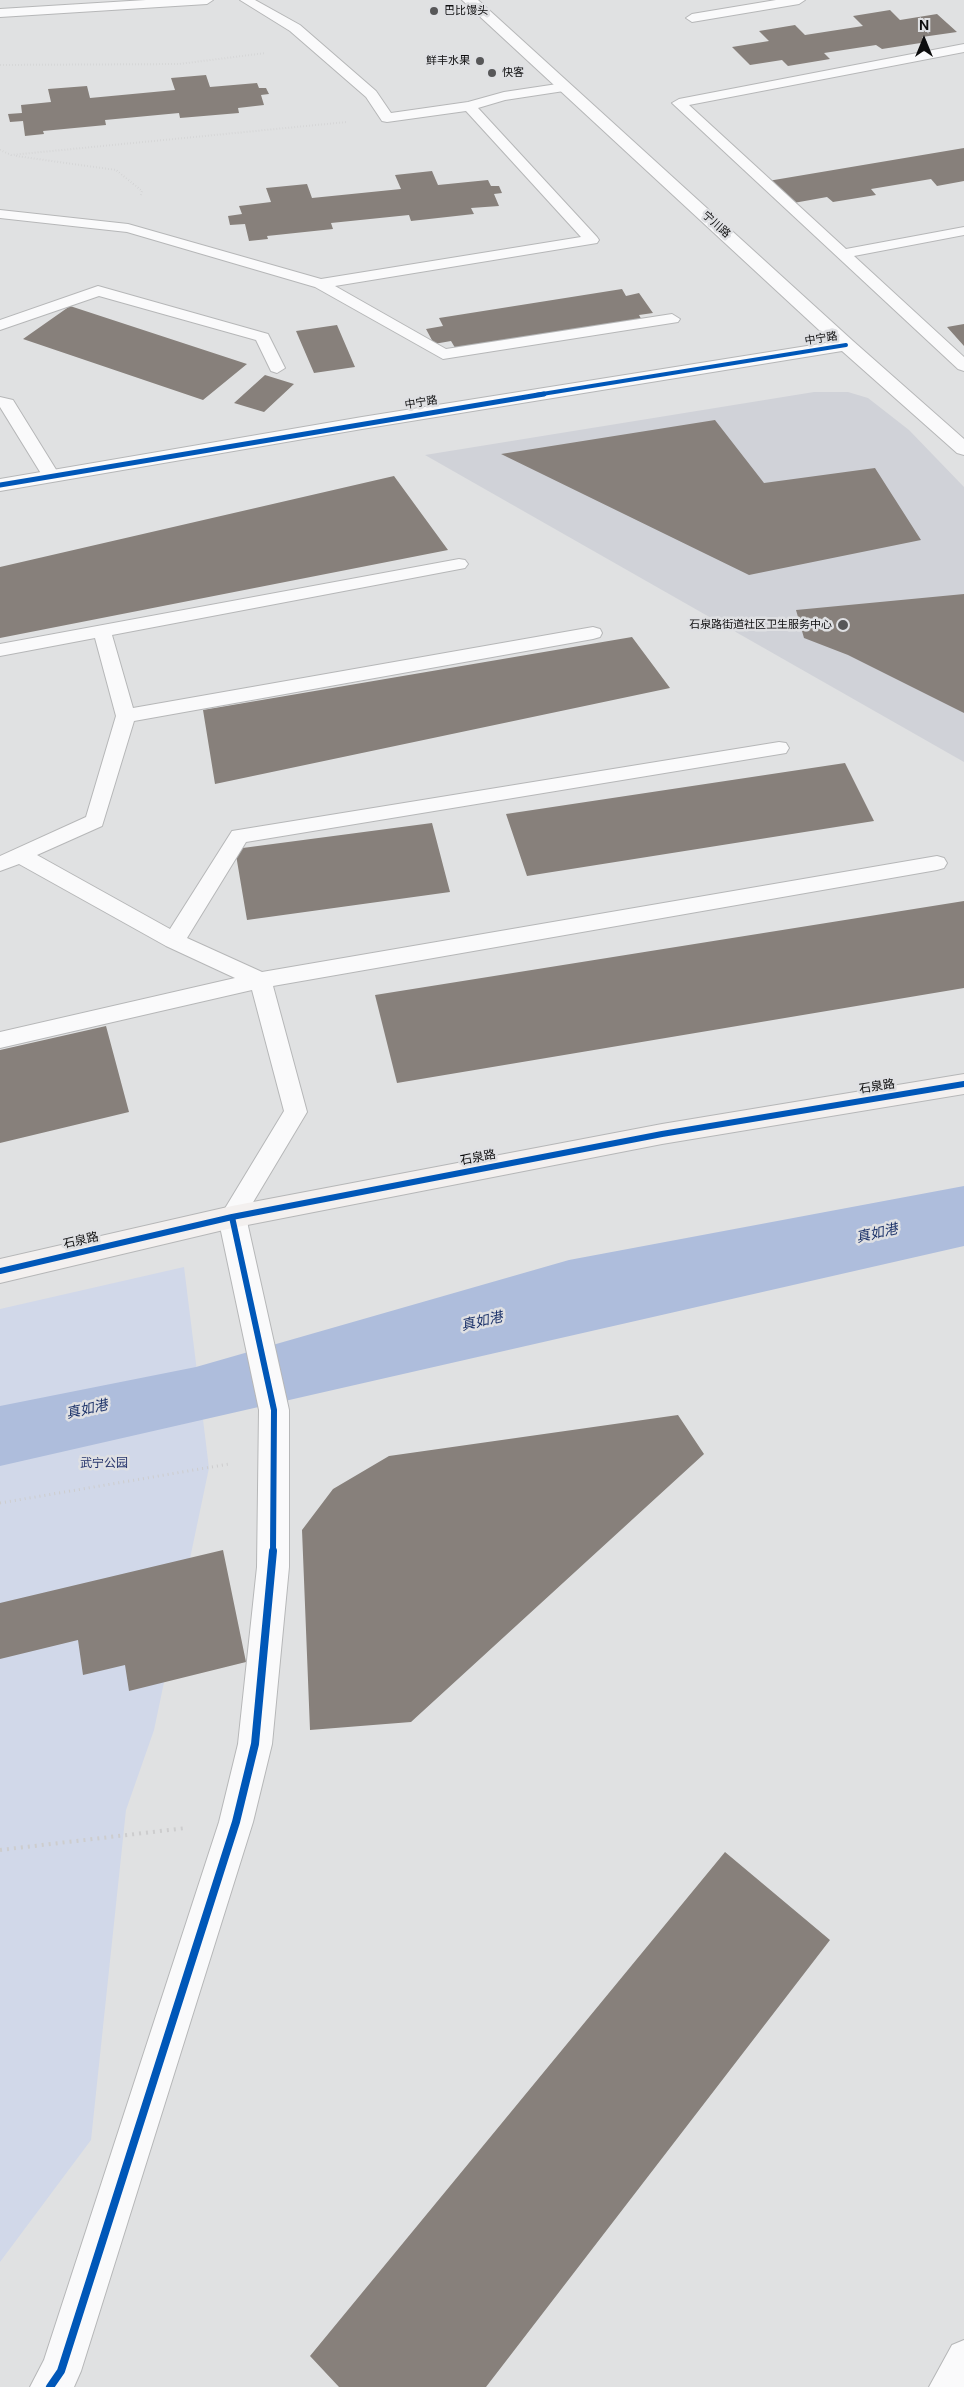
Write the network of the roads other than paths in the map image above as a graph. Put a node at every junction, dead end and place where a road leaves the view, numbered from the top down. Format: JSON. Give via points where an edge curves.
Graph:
{"nodes":[{"id":1,"x":207,"y":0,"type":"edge"},
{"id":2,"x":246,"y":0,"type":"edge"},
{"id":3,"x":469,"y":0,"type":"edge"},
{"id":4,"x":799,"y":0,"type":"edge"},
{"id":5,"x":0,"y":13,"type":"edge"},
{"id":6,"x":692,"y":18,"type":"dead end"},
{"id":7,"x":964,"y":48,"type":"edge"},
{"id":8,"x":564,"y":87,"type":"junction"},
{"id":9,"x":469,"y":106,"type":"junction"},
{"id":10,"x":0,"y":214,"type":"edge"},
{"id":11,"x":964,"y":231,"type":"edge"},
{"id":12,"x":842,"y":254,"type":"junction"},
{"id":13,"x":320,"y":284,"type":"junction"},
{"id":14,"x":672,"y":319,"type":"dead end"},
{"id":15,"x":0,"y":324,"type":"edge"},
{"id":16,"x":846,"y":345,"type":"junction"},
{"id":17,"x":964,"y":366,"type":"edge"},
{"id":18,"x":277,"y":368,"type":"dead end"},
{"id":19,"x":0,"y":402,"type":"edge"},
{"id":20,"x":964,"y":449,"type":"edge"},
{"id":21,"x":51,"y":476,"type":"junction"},
{"id":22,"x":0,"y":486,"type":"edge"},
{"id":23,"x":459,"y":564,"type":"dead end"},
{"id":24,"x":102,"y":631,"type":"junction"},
{"id":25,"x":593,"y":634,"type":"dead end"},
{"id":26,"x":0,"y":650,"type":"edge"},
{"id":27,"x":126,"y":716,"type":"junction"},
{"id":28,"x":779,"y":748,"type":"dead end"},
{"id":29,"x":20,"y":855,"type":"junction"},
{"id":30,"x":938,"y":863,"type":"dead end"},
{"id":31,"x":0,"y":864,"type":"edge"},
{"id":32,"x":174,"y":941,"type":"junction"},
{"id":33,"x":260,"y":980,"type":"junction"},
{"id":34,"x":0,"y":1040,"type":"edge"},
{"id":35,"x":964,"y":1084,"type":"edge"},
{"id":36,"x":232,"y":1217,"type":"junction"},
{"id":37,"x":0,"y":1271,"type":"edge"},
{"id":38,"x":964,"y":2357,"type":"edge"},
{"id":39,"x":50,"y":2387,"type":"edge"},
{"id":40,"x":946,"y":2387,"type":"edge"}],
"edges":[{"from":1,"to":5,"type":"lane"},
{"from":2,"to":9,"type":"lane","via":[[295,28],[371,94],[387,118]]},
{"from":3,"to":8,"type":"street","name":"宁川路"},
{"from":4,"to":6,"type":"lane"},
{"from":7,"to":12,"type":"lane","via":[[679,103]]},
{"from":8,"to":9,"type":"lane","via":[[504,96]]},
{"from":8,"to":16,"type":"street","name":"宁川路"},
{"from":9,"to":13,"type":"lane","via":[[592,240]]},
{"from":10,"to":13,"type":"lane","via":[[128,228]]},
{"from":11,"to":12,"type":"lane"},
{"from":12,"to":17,"type":"lane"},
{"from":13,"to":14,"type":"lane","via":[[443,354]]},
{"from":15,"to":18,"type":"lane","via":[[98,292],[262,337]]},
{"from":16,"to":20,"type":"street","name":"宁川路"},
{"from":16,"to":21,"type":"street","name":"中宁路"},
{"from":19,"to":21,"type":"lane","via":[[7,403]]},
{"from":21,"to":22,"type":"street","name":"中宁路"},
{"from":23,"to":24,"type":"lane"},
{"from":24,"to":26,"type":"lane"},
{"from":24,"to":27,"type":"lane"},
{"from":25,"to":27,"type":"lane"},
{"from":27,"to":29,"type":"lane","via":[[95,821]]},
{"from":28,"to":32,"type":"lane","via":[[239,836]]},
{"from":29,"to":31,"type":"lane"},
{"from":29,"to":32,"type":"lane"},
{"from":30,"to":33,"type":"lane"},
{"from":32,"to":33,"type":"lane"},
{"from":33,"to":34,"type":"lane"},
{"from":33,"to":36,"type":"lane","via":[[296,1112]]},
{"from":35,"to":36,"type":"street","name":"石泉路","via":[[662,1134]]},
{"from":36,"to":37,"type":"street","name":"石泉路"},
{"from":36,"to":39,"type":"street","via":[[274,1410],[273,1567],[255,1744],[236,1822],[60,2371]]},
{"from":38,"to":40,"type":"lane"}]}
